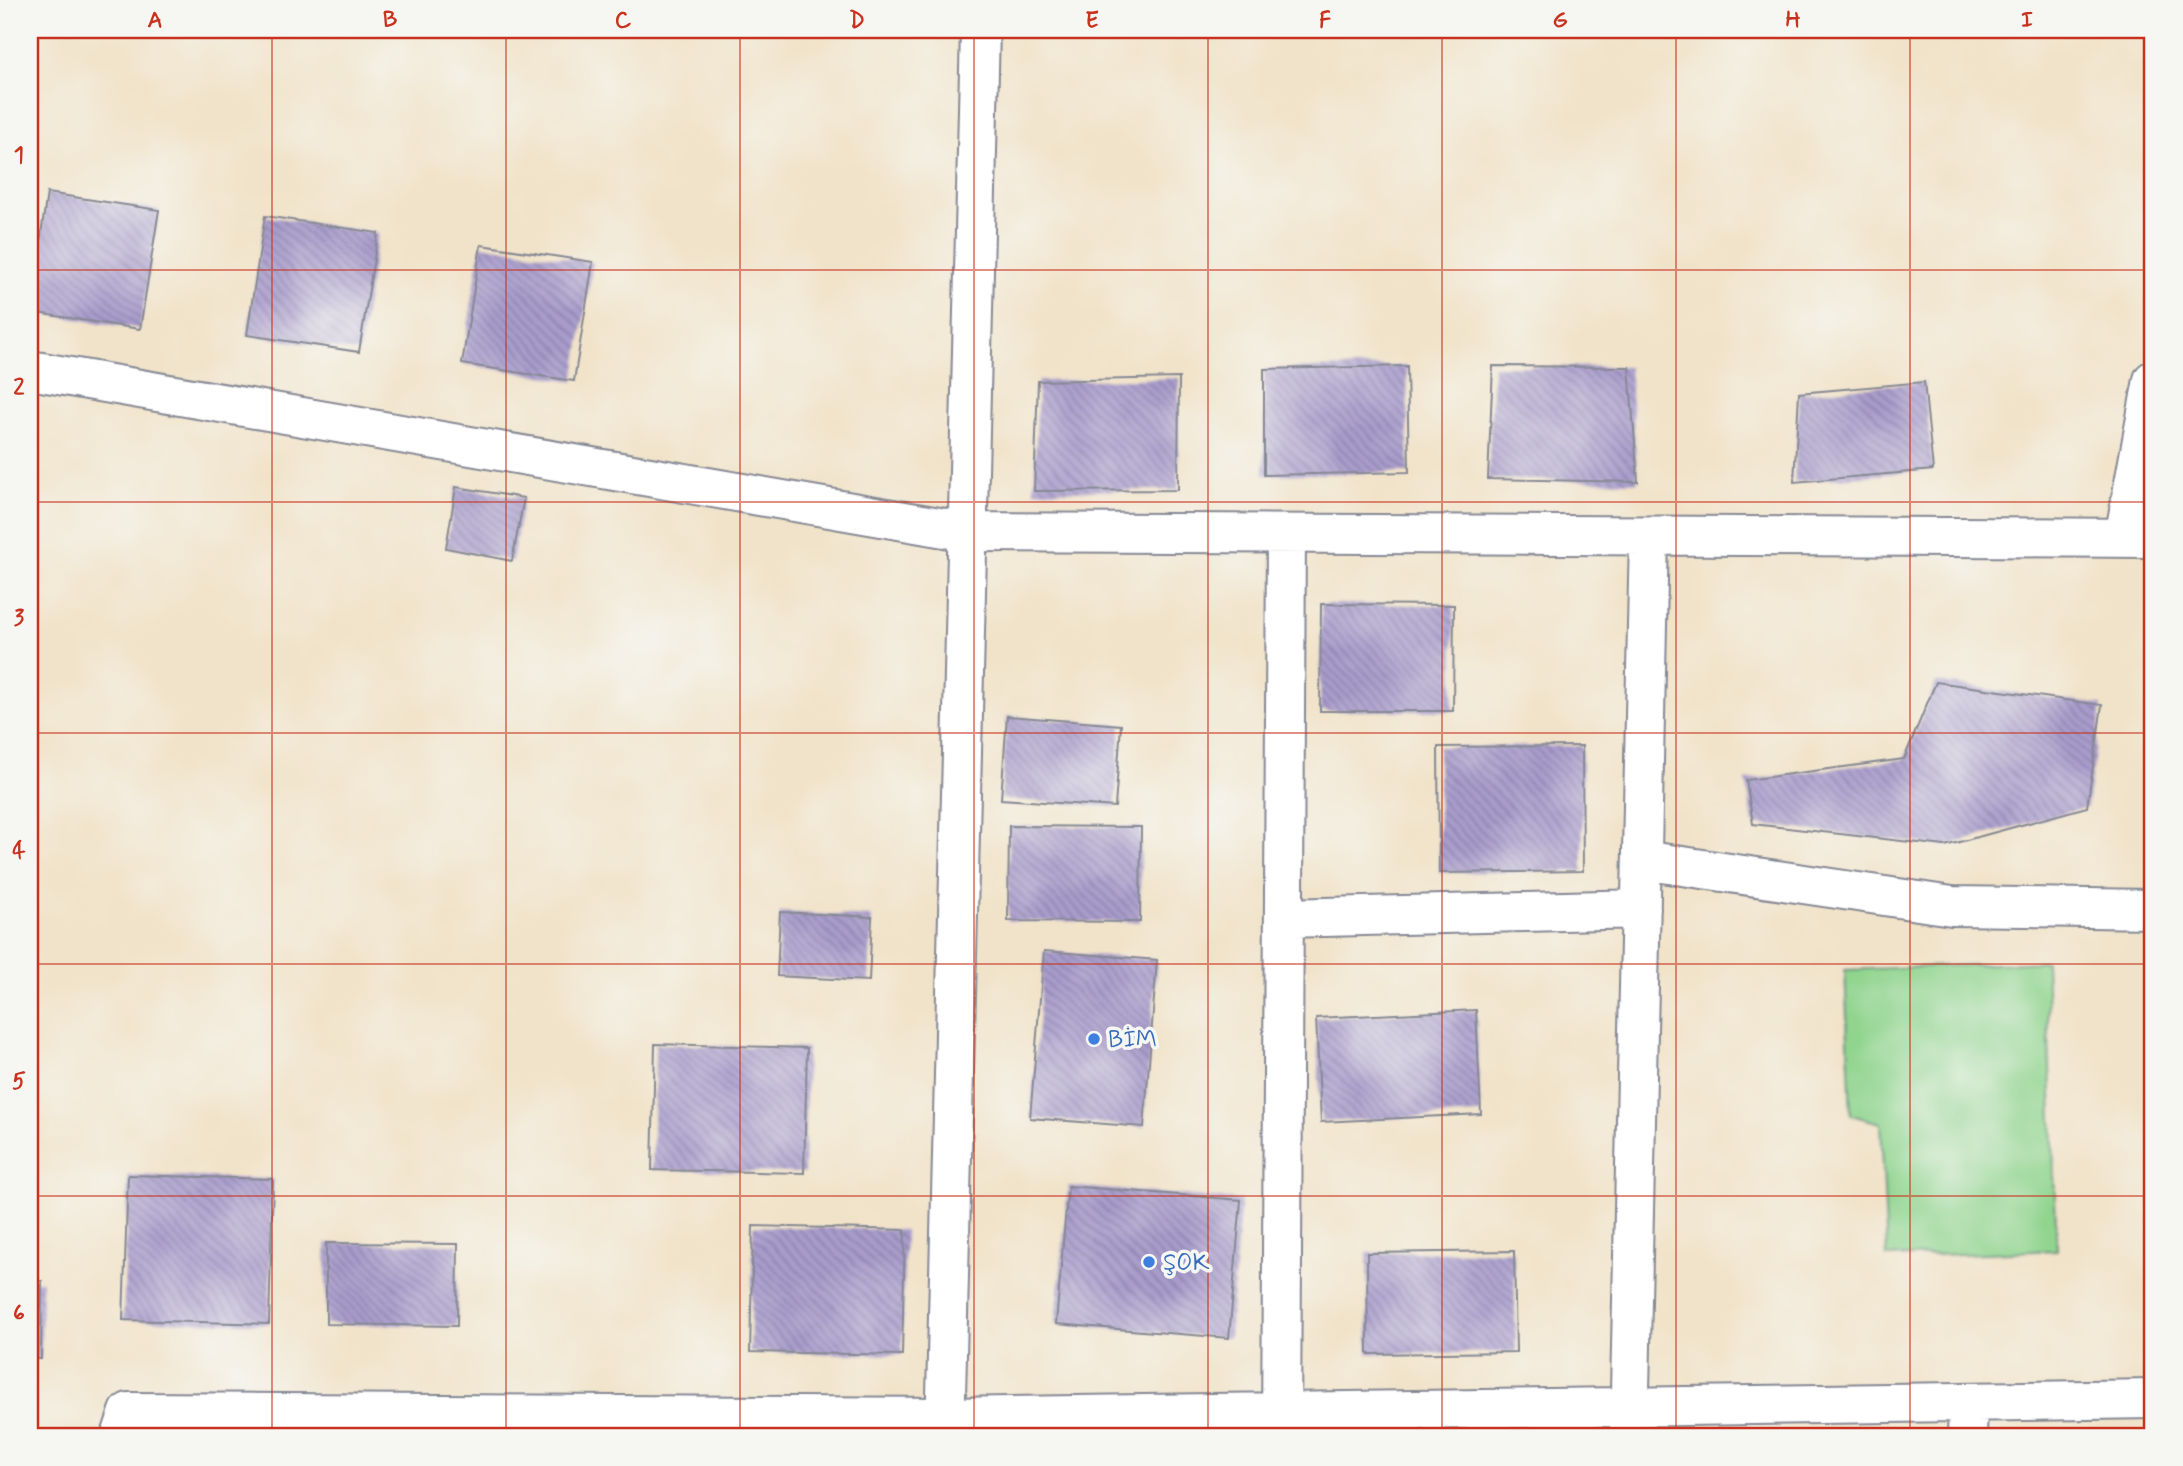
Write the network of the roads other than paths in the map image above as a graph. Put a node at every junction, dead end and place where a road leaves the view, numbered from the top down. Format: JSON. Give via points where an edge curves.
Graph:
{"nodes":[{"id":1,"x":980,"y":30,"type":"edge"},
{"id":2,"x":30,"y":370,"type":"edge"},
{"id":3,"x":2153,"y":380,"type":"edge"},
{"id":4,"x":968,"y":532,"type":"junction"},
{"id":5,"x":1286,"y":534,"type":"junction"},
{"id":6,"x":1649,"y":536,"type":"junction"},
{"id":7,"x":2138,"y":538,"type":"edge"},
{"id":8,"x":1642,"y":860,"type":"junction"},
{"id":9,"x":1641,"y":909,"type":"junction"},
{"id":10,"x":2153,"y":909,"type":"edge"},
{"id":11,"x":1284,"y":918,"type":"junction"},
{"id":12,"x":2153,"y":1399,"type":"edge"},
{"id":13,"x":1968,"y":1420,"type":"edge"},
{"id":14,"x":1630,"y":1422,"type":"edge"},
{"id":15,"x":1281,"y":1424,"type":"edge"},
{"id":16,"x":557,"y":1425,"type":"edge"},
{"id":17,"x":946,"y":1427,"type":"edge"},
{"id":18,"x":121,"y":1436,"type":"edge"}],
"edges":[{"from":1,"to":4,"type":"street"},
{"from":2,"to":4,"type":"street"},
{"from":3,"to":7,"type":"street"},
{"from":4,"to":5,"type":"street"},
{"from":4,"to":17,"type":"street"},
{"from":5,"to":6,"type":"street"},
{"from":5,"to":11,"type":"street"},
{"from":6,"to":7,"type":"street"},
{"from":6,"to":8,"type":"street"},
{"from":8,"to":9,"type":"street"},
{"from":8,"to":10,"type":"street","via":[[1952,906]]},
{"from":9,"to":11,"type":"street"},
{"from":9,"to":14,"type":"street"},
{"from":11,"to":15,"type":"street"},
{"from":12,"to":13,"type":"street"},
{"from":13,"to":14,"type":"street"},
{"from":14,"to":15,"type":"street"},
{"from":15,"to":17,"type":"street"},
{"from":16,"to":17,"type":"street"},
{"from":16,"to":18,"type":"street","via":[[129,1412]]}]}
